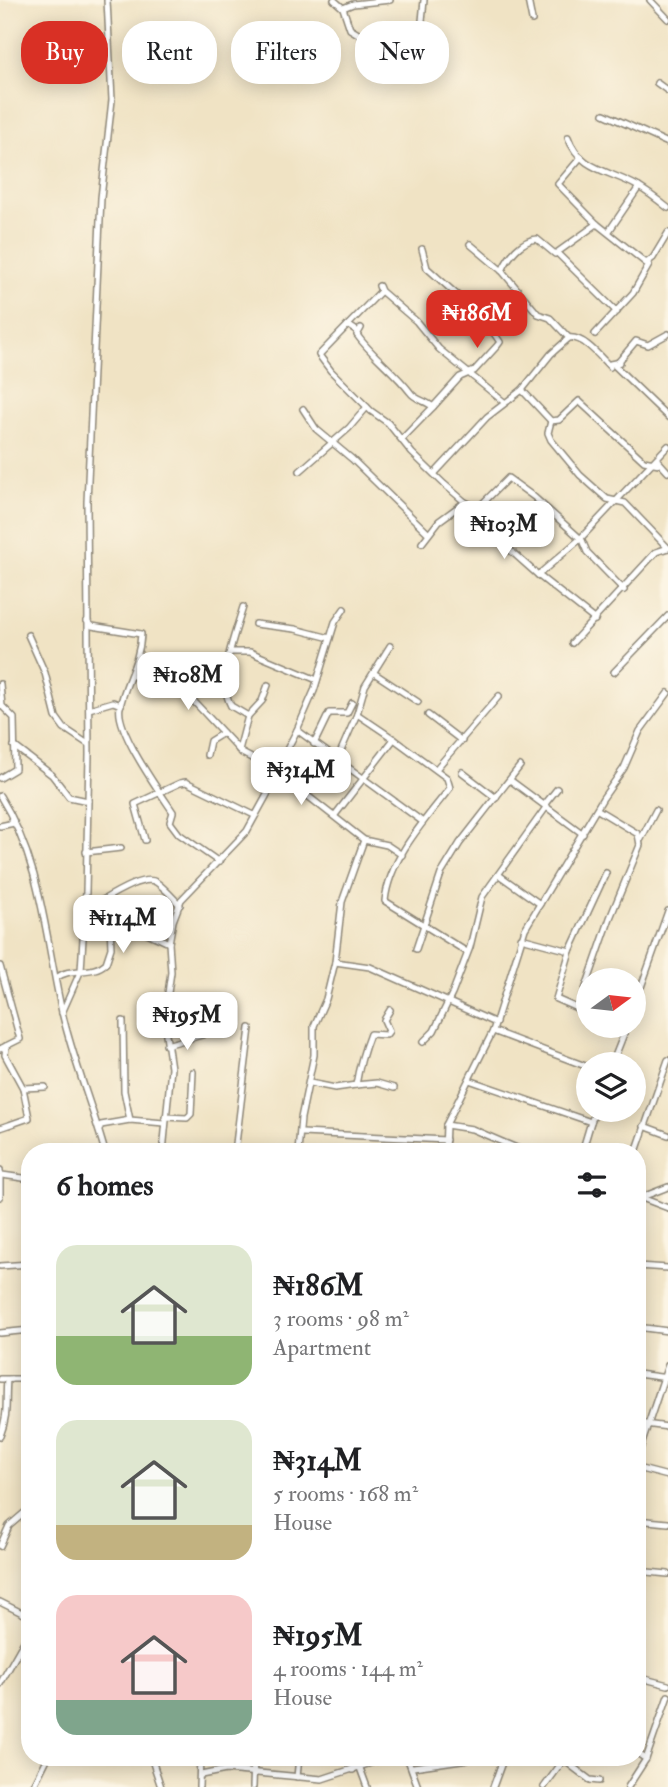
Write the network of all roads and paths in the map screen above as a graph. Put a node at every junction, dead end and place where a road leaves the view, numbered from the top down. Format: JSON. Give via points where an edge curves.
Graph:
{"nodes":[{"id":1,"x":107,"y":0,"type":"edge"},
{"id":2,"x":334,"y":0,"type":"edge"},
{"id":3,"x":390,"y":0,"type":"edge"},
{"id":4,"x":424,"y":0,"type":"edge"},
{"id":5,"x":528,"y":0,"type":"edge"},
{"id":6,"x":650,"y":0,"type":"edge"},
{"id":7,"x":343,"y":8,"type":"junction"},
{"id":8,"x":668,"y":19,"type":"edge"},
{"id":9,"x":532,"y":20,"type":"dead end"},
{"id":10,"x":422,"y":21,"type":"dead end"},
{"id":11,"x":355,"y":32,"type":"edge"},
{"id":12,"x":657,"y":83,"type":"dead end"},
{"id":13,"x":668,"y":91,"type":"edge"},
{"id":14,"x":604,"y":114,"type":"dead end"},
{"id":15,"x":568,"y":137,"type":"dead end"},
{"id":16,"x":668,"y":144,"type":"edge"},
{"id":17,"x":581,"y":157,"type":"junction"},
{"id":18,"x":639,"y":187,"type":"junction"},
{"id":19,"x":668,"y":208,"type":"edge"},
{"id":20,"x":597,"y":224,"type":"junction"},
{"id":21,"x":609,"y":231,"type":"junction"},
{"id":22,"x":668,"y":233,"type":"edge"},
{"id":23,"x":470,"y":244,"type":"dead end"},
{"id":24,"x":422,"y":249,"type":"dead end"},
{"id":25,"x":557,"y":253,"type":"junction"},
{"id":26,"x":646,"y":263,"type":"junction"},
{"id":27,"x":502,"y":271,"type":"junction"},
{"id":28,"x":617,"y":312,"type":"junction"},
{"id":29,"x":348,"y":325,"type":"junction"},
{"id":30,"x":595,"y":334,"type":"dead end"},
{"id":31,"x":667,"y":336,"type":"edge"},
{"id":32,"x":569,"y":338,"type":"junction"},
{"id":33,"x":620,"y":362,"type":"junction"},
{"id":34,"x":468,"y":372,"type":"junction"},
{"id":35,"x":522,"y":390,"type":"junction"},
{"id":36,"x":504,"y":402,"type":"junction"},
{"id":37,"x":367,"y":407,"type":"junction"},
{"id":38,"x":433,"y":407,"type":"junction"},
{"id":39,"x":303,"y":409,"type":"dead end"},
{"id":40,"x":668,"y":417,"type":"edge"},
{"id":41,"x":551,"y":421,"type":"junction"},
{"id":42,"x":402,"y":439,"type":"junction"},
{"id":43,"x":331,"y":443,"type":"junction"},
{"id":44,"x":668,"y":446,"type":"edge"},
{"id":45,"x":656,"y":462,"type":"junction"},
{"id":46,"x":300,"y":471,"type":"dead end"},
{"id":47,"x":435,"y":472,"type":"junction"},
{"id":48,"x":668,"y":472,"type":"edge"},
{"id":49,"x":465,"y":502,"type":"junction"},
{"id":50,"x":614,"y":502,"type":"junction"},
{"id":51,"x":478,"y":508,"type":"junction"},
{"id":52,"x":428,"y":533,"type":"junction"},
{"id":53,"x":580,"y":539,"type":"junction"},
{"id":54,"x":422,"y":542,"type":"dead end"},
{"id":55,"x":668,"y":548,"type":"edge"},
{"id":56,"x":538,"y":575,"type":"junction"},
{"id":57,"x":624,"y":590,"type":"junction"},
{"id":58,"x":243,"y":607,"type":"dead end"},
{"id":59,"x":344,"y":610,"type":"dead end"},
{"id":60,"x":668,"y":617,"type":"edge"},
{"id":61,"x":87,"y":621,"type":"junction"},
{"id":62,"x":595,"y":621,"type":"junction"},
{"id":63,"x":255,"y":624,"type":"dead end"},
{"id":64,"x":28,"y":635,"type":"dead end"},
{"id":65,"x":330,"y":638,"type":"junction"},
{"id":66,"x":572,"y":643,"type":"dead end"},
{"id":67,"x":390,"y":646,"type":"dead end"},
{"id":68,"x":230,"y":652,"type":"junction"},
{"id":69,"x":614,"y":672,"type":"dead end"},
{"id":70,"x":374,"y":673,"type":"junction"},
{"id":71,"x":133,"y":676,"type":"junction"},
{"id":72,"x":317,"y":680,"type":"junction"},
{"id":73,"x":0,"y":684,"type":"edge"},
{"id":74,"x":268,"y":685,"type":"dead end"},
{"id":75,"x":668,"y":693,"type":"edge"},
{"id":76,"x":499,"y":696,"type":"dead end"},
{"id":77,"x":418,"y":702,"type":"dead end"},
{"id":78,"x":352,"y":703,"type":"dead end"},
{"id":79,"x":121,"y":705,"type":"junction"},
{"id":80,"x":89,"y":709,"type":"junction"},
{"id":81,"x":357,"y":714,"type":"junction"},
{"id":82,"x":428,"y":715,"type":"dead end"},
{"id":83,"x":248,"y":716,"type":"junction"},
{"id":84,"x":297,"y":730,"type":"junction"},
{"id":85,"x":223,"y":733,"type":"junction"},
{"id":86,"x":394,"y":739,"type":"junction"},
{"id":87,"x":462,"y":741,"type":"junction"},
{"id":88,"x":88,"y":744,"type":"junction"},
{"id":89,"x":314,"y":744,"type":"junction"},
{"id":90,"x":14,"y":746,"type":"junction"},
{"id":91,"x":239,"y":750,"type":"junction"},
{"id":92,"x":23,"y":753,"type":"junction"},
{"id":93,"x":207,"y":755,"type":"dead end"},
{"id":94,"x":16,"y":757,"type":"junction"},
{"id":95,"x":337,"y":760,"type":"junction"},
{"id":96,"x":520,"y":766,"type":"dead end"},
{"id":97,"x":436,"y":769,"type":"junction"},
{"id":98,"x":276,"y":771,"type":"junction"},
{"id":99,"x":462,"y":772,"type":"dead end"},
{"id":100,"x":0,"y":778,"type":"edge"},
{"id":101,"x":363,"y":779,"type":"junction"},
{"id":102,"x":510,"y":780,"type":"junction"},
{"id":103,"x":274,"y":782,"type":"junction"},
{"id":104,"x":557,"y":789,"type":"dead end"},
{"id":105,"x":158,"y":793,"type":"junction"},
{"id":106,"x":0,"y":796,"type":"edge"},
{"id":107,"x":496,"y":798,"type":"junction"},
{"id":108,"x":88,"y":801,"type":"junction"},
{"id":109,"x":0,"y":803,"type":"edge"},
{"id":110,"x":546,"y":805,"type":"junction"},
{"id":111,"x":598,"y":810,"type":"junction"},
{"id":112,"x":656,"y":810,"type":"dead end"},
{"id":113,"x":254,"y":815,"type":"junction"},
{"id":114,"x":335,"y":815,"type":"junction"},
{"id":115,"x":423,"y":822,"type":"junction"},
{"id":116,"x":0,"y":826,"type":"edge"},
{"id":117,"x":583,"y":834,"type":"junction"},
{"id":118,"x":640,"y":839,"type":"junction"},
{"id":119,"x":145,"y":840,"type":"dead end"},
{"id":120,"x":364,"y":840,"type":"junction"},
{"id":121,"x":121,"y":848,"type":"dead end"},
{"id":122,"x":86,"y":852,"type":"junction"},
{"id":123,"x":402,"y":855,"type":"junction"},
{"id":124,"x":219,"y":862,"type":"junction"},
{"id":125,"x":606,"y":873,"type":"dead end"},
{"id":126,"x":502,"y":874,"type":"junction"},
{"id":127,"x":109,"y":900,"type":"junction"},
{"id":128,"x":540,"y":904,"type":"junction"},
{"id":129,"x":180,"y":905,"type":"junction"},
{"id":130,"x":85,"y":910,"type":"junction"},
{"id":131,"x":668,"y":911,"type":"edge"},
{"id":132,"x":131,"y":915,"type":"dead end"},
{"id":133,"x":423,"y":928,"type":"junction"},
{"id":134,"x":522,"y":939,"type":"junction"},
{"id":135,"x":169,"y":943,"type":"junction"},
{"id":136,"x":416,"y":949,"type":"dead end"},
{"id":137,"x":570,"y":951,"type":"junction"},
{"id":138,"x":467,"y":953,"type":"junction"},
{"id":139,"x":335,"y":962,"type":"junction"},
{"id":140,"x":0,"y":966,"type":"edge"},
{"id":141,"x":83,"y":968,"type":"junction"},
{"id":142,"x":593,"y":968,"type":"edge"},
{"id":143,"x":646,"y":973,"type":"edge"},
{"id":144,"x":56,"y":978,"type":"junction"},
{"id":145,"x":448,"y":1001,"type":"junction"},
{"id":146,"x":576,"y":1009,"type":"edge"},
{"id":147,"x":390,"y":1010,"type":"dead end"},
{"id":148,"x":62,"y":1013,"type":"junction"},
{"id":149,"x":123,"y":1021,"type":"dead end"},
{"id":150,"x":496,"y":1023,"type":"junction"},
{"id":151,"x":250,"y":1028,"type":"dead end"},
{"id":152,"x":493,"y":1031,"type":"junction"},
{"id":153,"x":202,"y":1035,"type":"dead end"},
{"id":154,"x":423,"y":1042,"type":"dead end"},
{"id":155,"x":166,"y":1045,"type":"junction"},
{"id":156,"x":3,"y":1047,"type":"edge"},
{"id":157,"x":668,"y":1060,"type":"edge"},
{"id":158,"x":576,"y":1062,"type":"edge"},
{"id":159,"x":193,"y":1072,"type":"dead end"},
{"id":160,"x":660,"y":1079,"type":"junction"},
{"id":161,"x":469,"y":1080,"type":"junction"},
{"id":162,"x":668,"y":1082,"type":"edge"},
{"id":163,"x":310,"y":1083,"type":"junction"},
{"id":164,"x":356,"y":1085,"type":"junction"},
{"id":165,"x":45,"y":1087,"type":"dead end"},
{"id":166,"x":23,"y":1088,"type":"junction"},
{"id":167,"x":394,"y":1088,"type":"dead end"},
{"id":168,"x":576,"y":1117,"type":"edge"},
{"id":169,"x":130,"y":1120,"type":"junction"},
{"id":170,"x":164,"y":1120,"type":"junction"},
{"id":171,"x":591,"y":1122,"type":"edge"},
{"id":172,"x":446,"y":1125,"type":"junction"},
{"id":173,"x":643,"y":1126,"type":"junction"},
{"id":174,"x":0,"y":1128,"type":"edge"},
{"id":175,"x":99,"y":1130,"type":"junction"},
{"id":176,"x":302,"y":1133,"type":"junction"},
{"id":177,"x":668,"y":1135,"type":"edge"},
{"id":178,"x":446,"y":1140,"type":"junction"},
{"id":179,"x":103,"y":1143,"type":"edge"},
{"id":180,"x":163,"y":1143,"type":"edge"},
{"id":181,"x":236,"y":1143,"type":"edge"},
{"id":182,"x":300,"y":1143,"type":"edge"},
{"id":183,"x":446,"y":1143,"type":"edge"},
{"id":184,"x":505,"y":1143,"type":"edge"},
{"id":185,"x":585,"y":1143,"type":"edge"},
{"id":186,"x":638,"y":1143,"type":"edge"},
{"id":187,"x":1,"y":1172,"type":"edge"},
{"id":188,"x":21,"y":1177,"type":"edge"},
{"id":189,"x":668,"y":1187,"type":"edge"},
{"id":190,"x":646,"y":1195,"type":"edge"},
{"id":191,"x":0,"y":1197,"type":"edge"},
{"id":192,"x":646,"y":1200,"type":"edge"},
{"id":193,"x":668,"y":1208,"type":"edge"},
{"id":194,"x":21,"y":1265,"type":"edge"},
{"id":195,"x":0,"y":1266,"type":"edge"},
{"id":196,"x":646,"y":1267,"type":"edge"},
{"id":197,"x":668,"y":1268,"type":"edge"},
{"id":198,"x":646,"y":1328,"type":"edge"},
{"id":199,"x":21,"y":1331,"type":"edge"},
{"id":200,"x":668,"y":1331,"type":"edge"},
{"id":201,"x":0,"y":1333,"type":"edge"},
{"id":202,"x":668,"y":1366,"type":"edge"},
{"id":203,"x":646,"y":1375,"type":"edge"},
{"id":204,"x":665,"y":1378,"type":"edge"},
{"id":205,"x":0,"y":1379,"type":"edge"},
{"id":206,"x":21,"y":1379,"type":"edge"},
{"id":207,"x":11,"y":1380,"type":"junction"},
{"id":208,"x":646,"y":1425,"type":"joint"},
{"id":209,"x":668,"y":1427,"type":"edge"},
{"id":210,"x":0,"y":1436,"type":"edge"},
{"id":211,"x":646,"y":1470,"type":"edge"},
{"id":212,"x":668,"y":1476,"type":"edge"},
{"id":213,"x":21,"y":1516,"type":"edge"},
{"id":214,"x":646,"y":1521,"type":"edge"},
{"id":215,"x":668,"y":1523,"type":"edge"},
{"id":216,"x":0,"y":1546,"type":"edge"},
{"id":217,"x":646,"y":1572,"type":"edge"},
{"id":218,"x":668,"y":1574,"type":"edge"},
{"id":219,"x":0,"y":1602,"type":"edge"},
{"id":220,"x":21,"y":1612,"type":"edge"},
{"id":221,"x":21,"y":1647,"type":"edge"},
{"id":222,"x":646,"y":1679,"type":"edge"},
{"id":223,"x":0,"y":1684,"type":"edge"},
{"id":224,"x":668,"y":1685,"type":"edge"},
{"id":225,"x":668,"y":1696,"type":"edge"},
{"id":226,"x":646,"y":1759,"type":"edge"},
{"id":227,"x":44,"y":1766,"type":"edge"},
{"id":228,"x":154,"y":1766,"type":"edge"},
{"id":229,"x":200,"y":1766,"type":"edge"},
{"id":230,"x":255,"y":1766,"type":"edge"},
{"id":231,"x":298,"y":1766,"type":"edge"},
{"id":232,"x":356,"y":1766,"type":"edge"},
{"id":233,"x":364,"y":1766,"type":"edge"},
{"id":234,"x":420,"y":1766,"type":"edge"},
{"id":235,"x":501,"y":1766,"type":"edge"},
{"id":236,"x":560,"y":1766,"type":"edge"},
{"id":237,"x":574,"y":1766,"type":"edge"},
{"id":238,"x":642,"y":1766,"type":"edge"},
{"id":239,"x":413,"y":1767,"type":"joint"},
{"id":240,"x":356,"y":1769,"type":"junction"},
{"id":241,"x":256,"y":1773,"type":"junction"},
{"id":242,"x":201,"y":1775,"type":"junction"},
{"id":243,"x":297,"y":1777,"type":"junction"},
{"id":244,"x":599,"y":1781,"type":"dead end"},
{"id":245,"x":33,"y":1787,"type":"edge"},
{"id":246,"x":162,"y":1787,"type":"edge"},
{"id":247,"x":199,"y":1787,"type":"edge"},
{"id":248,"x":253,"y":1787,"type":"edge"},
{"id":249,"x":367,"y":1787,"type":"edge"},
{"id":250,"x":418,"y":1787,"type":"edge"},
{"id":251,"x":493,"y":1787,"type":"edge"},
{"id":252,"x":544,"y":1787,"type":"edge"},
{"id":253,"x":628,"y":1787,"type":"edge"}],
"edges":[{"from":1,"to":61,"type":"street","via":[[112,100],[91,370]]},
{"from":2,"to":7,"type":"street"},
{"from":3,"to":7,"type":"street"},
{"from":4,"to":10,"type":"street"},
{"from":5,"to":9,"type":"street"},
{"from":6,"to":8,"type":"street"},
{"from":7,"to":11,"type":"street"},
{"from":12,"to":13,"type":"street"},
{"from":14,"to":16,"type":"street"},
{"from":15,"to":17,"type":"street"},
{"from":17,"to":18,"type":"street","via":[[607,175]]},
{"from":17,"to":20,"type":"street","via":[[558,184]]},
{"from":18,"to":19,"type":"street"},
{"from":18,"to":21,"type":"street"},
{"from":20,"to":21,"type":"street"},
{"from":20,"to":25,"type":"street"},
{"from":21,"to":26,"type":"street"},
{"from":22,"to":26,"type":"street"},
{"from":23,"to":27,"type":"street"},
{"from":24,"to":34,"type":"street","via":[[427,268],[484,319],[500,342],[479,367]]},
{"from":25,"to":27,"type":"street","via":[[533,239],[512,254]]},
{"from":25,"to":28,"type":"street"},
{"from":26,"to":28,"type":"street","via":[[649,265],[633,293]]},
{"from":27,"to":32,"type":"street","via":[[538,314],[550,318]]},
{"from":28,"to":30,"type":"street"},
{"from":29,"to":34,"type":"street","via":[[380,288]]},
{"from":29,"to":37,"type":"street","via":[[319,355]]},
{"from":29,"to":38,"type":"street","via":[[359,329],[364,343],[410,392]]},
{"from":31,"to":33,"type":"street","via":[[648,345],[636,341]]},
{"from":32,"to":33,"type":"street","via":[[585,343],[610,367]]},
{"from":32,"to":35,"type":"street"},
{"from":33,"to":40,"type":"street","via":[[615,366]]},
{"from":34,"to":36,"type":"street"},
{"from":34,"to":38,"type":"street"},
{"from":35,"to":36,"type":"street"},
{"from":35,"to":41,"type":"street"},
{"from":36,"to":47,"type":"street"},
{"from":37,"to":42,"type":"street"},
{"from":37,"to":43,"type":"street"},
{"from":38,"to":42,"type":"street"},
{"from":39,"to":43,"type":"street"},
{"from":41,"to":45,"type":"street","via":[[559,420],[579,401],[644,461]]},
{"from":41,"to":50,"type":"street","via":[[551,440],[580,475]]},
{"from":42,"to":47,"type":"street","via":[[415,457]]},
{"from":43,"to":46,"type":"street"},
{"from":43,"to":52,"type":"street"},
{"from":44,"to":45,"type":"street"},
{"from":45,"to":48,"type":"street"},
{"from":45,"to":50,"type":"street"},
{"from":47,"to":49,"type":"street"},
{"from":49,"to":51,"type":"street"},
{"from":49,"to":52,"type":"street"},
{"from":50,"to":53,"type":"street"},
{"from":50,"to":55,"type":"street","via":[[625,503]]},
{"from":51,"to":53,"type":"street","via":[[508,478]]},
{"from":51,"to":56,"type":"street","via":[[501,542]]},
{"from":52,"to":54,"type":"street"},
{"from":53,"to":56,"type":"street"},
{"from":53,"to":57,"type":"street"},
{"from":55,"to":57,"type":"street","via":[[656,552]]},
{"from":56,"to":62,"type":"street"},
{"from":57,"to":62,"type":"street"},
{"from":58,"to":68,"type":"street"},
{"from":59,"to":65,"type":"street"},
{"from":60,"to":69,"type":"street"},
{"from":61,"to":71,"type":"street","via":[[101,628],[141,634]]},
{"from":61,"to":80,"type":"street"},
{"from":62,"to":66,"type":"street"},
{"from":63,"to":65,"type":"street"},
{"from":64,"to":88,"type":"street","via":[[45,673],[56,717]]},
{"from":65,"to":72,"type":"street"},
{"from":67,"to":70,"type":"street"},
{"from":68,"to":72,"type":"street","via":[[250,652]]},
{"from":68,"to":83,"type":"street","via":[[228,701]]},
{"from":70,"to":77,"type":"street"},
{"from":70,"to":81,"type":"street"},
{"from":71,"to":79,"type":"street"},
{"from":71,"to":85,"type":"street","via":[[187,694]]},
{"from":72,"to":84,"type":"street"},
{"from":73,"to":90,"type":"street","via":[[2,706],[14,718]]},
{"from":74,"to":83,"type":"street","via":[[262,701]]},
{"from":75,"to":111,"type":"street","via":[[639,730],[624,768]]},
{"from":76,"to":87,"type":"street"},
{"from":78,"to":89,"type":"street","via":[[347,713],[329,713]]},
{"from":79,"to":80,"type":"street","via":[[113,702]]},
{"from":79,"to":105,"type":"street","via":[[128,740]]},
{"from":80,"to":88,"type":"street"},
{"from":81,"to":86,"type":"street"},
{"from":81,"to":95,"type":"street"},
{"from":82,"to":87,"type":"street"},
{"from":83,"to":91,"type":"street"},
{"from":84,"to":89,"type":"street"},
{"from":84,"to":98,"type":"street"},
{"from":85,"to":91,"type":"street"},
{"from":85,"to":93,"type":"street","via":[[210,741]]},
{"from":86,"to":97,"type":"street"},
{"from":86,"to":101,"type":"street"},
{"from":87,"to":97,"type":"street"},
{"from":88,"to":108,"type":"street"},
{"from":89,"to":95,"type":"street"},
{"from":90,"to":92,"type":"street"},
{"from":90,"to":94,"type":"street"},
{"from":91,"to":98,"type":"street"},
{"from":92,"to":94,"type":"street"},
{"from":92,"to":108,"type":"street","via":[[52,775],[69,797]]},
{"from":94,"to":100,"type":"street","via":[[15,769]]},
{"from":95,"to":101,"type":"street"},
{"from":96,"to":102,"type":"street"},
{"from":97,"to":115,"type":"street","via":[[450,788]]},
{"from":98,"to":103,"type":"street"},
{"from":99,"to":107,"type":"street"},
{"from":101,"to":114,"type":"street"},
{"from":101,"to":115,"type":"street"},
{"from":102,"to":107,"type":"street"},
{"from":102,"to":110,"type":"street"},
{"from":103,"to":113,"type":"street"},
{"from":103,"to":114,"type":"street","via":[[298,789]]},
{"from":104,"to":110,"type":"street"},
{"from":105,"to":113,"type":"street","via":[[186,782]]},
{"from":105,"to":119,"type":"street","via":[[135,804]]},
{"from":105,"to":124,"type":"street","via":[[172,810],[170,822],[179,834]]},
{"from":106,"to":144,"type":"street","via":[[34,867]]},
{"from":107,"to":133,"type":"street","via":[[441,874]]},
{"from":108,"to":122,"type":"street"},
{"from":109,"to":116,"type":"street","via":[[14,823]]},
{"from":110,"to":117,"type":"street"},
{"from":110,"to":126,"type":"street"},
{"from":111,"to":117,"type":"street"},
{"from":111,"to":118,"type":"street"},
{"from":112,"to":118,"type":"street"},
{"from":113,"to":124,"type":"street","via":[[247,831]]},
{"from":114,"to":120,"type":"street"},
{"from":115,"to":123,"type":"street"},
{"from":117,"to":128,"type":"street"},
{"from":118,"to":142,"type":"street"},
{"from":120,"to":123,"type":"street","via":[[387,845]]},
{"from":120,"to":139,"type":"street","via":[[341,909]]},
{"from":121,"to":122,"type":"street"},
{"from":122,"to":130,"type":"street"},
{"from":123,"to":133,"type":"street","via":[[385,901]]},
{"from":124,"to":129,"type":"street"},
{"from":125,"to":137,"type":"street"},
{"from":126,"to":128,"type":"street"},
{"from":126,"to":138,"type":"street","via":[[477,910]]},
{"from":127,"to":129,"type":"street","via":[[124,888],[149,879]]},
{"from":127,"to":130,"type":"street"},
{"from":127,"to":141,"type":"street","via":[[109,957],[101,968]]},
{"from":128,"to":134,"type":"street"},
{"from":129,"to":135,"type":"street"},
{"from":130,"to":141,"type":"street"},
{"from":131,"to":143,"type":"street"},
{"from":132,"to":135,"type":"street","via":[[144,931]]},
{"from":133,"to":136,"type":"street"},
{"from":133,"to":138,"type":"street"},
{"from":134,"to":137,"type":"street"},
{"from":134,"to":150,"type":"street"},
{"from":135,"to":155,"type":"street"},
{"from":137,"to":146,"type":"street","via":[[556,999]]},
{"from":138,"to":145,"type":"street"},
{"from":139,"to":145,"type":"street","via":[[370,967]]},
{"from":139,"to":163,"type":"street","via":[[323,1011],[314,1026]]},
{"from":140,"to":156,"type":"street","via":[[20,1039]]},
{"from":141,"to":144,"type":"street"},
{"from":141,"to":148,"type":"street"},
{"from":144,"to":148,"type":"street"},
{"from":145,"to":150,"type":"street"},
{"from":145,"to":154,"type":"street","via":[[435,1031]]},
{"from":147,"to":164,"type":"street","via":[[384,1020],[389,1031],[386,1035],[370,1034],[358,1062]]},
{"from":148,"to":175,"type":"street"},
{"from":149,"to":169,"type":"street","via":[[124,1091]]},
{"from":150,"to":152,"type":"street"},
{"from":151,"to":181,"type":"street"},
{"from":152,"to":158,"type":"street"},
{"from":152,"to":161,"type":"street"},
{"from":153,"to":155,"type":"street"},
{"from":155,"to":170,"type":"street","via":[[171,1068]]},
{"from":156,"to":166,"type":"street"},
{"from":157,"to":160,"type":"street"},
{"from":159,"to":170,"type":"street","via":[[191,1114]]},
{"from":160,"to":162,"type":"street"},
{"from":160,"to":173,"type":"street"},
{"from":161,"to":168,"type":"street"},
{"from":161,"to":172,"type":"street"},
{"from":163,"to":164,"type":"street","via":[[335,1088]]},
{"from":163,"to":176,"type":"street"},
{"from":164,"to":167,"type":"street","via":[[377,1083]]},
{"from":165,"to":166,"type":"street"},
{"from":166,"to":174,"type":"street","via":[[29,1118]]},
{"from":169,"to":170,"type":"street"},
{"from":169,"to":175,"type":"street","via":[[101,1125]]},
{"from":170,"to":180,"type":"street"},
{"from":171,"to":185,"type":"street"},
{"from":172,"to":178,"type":"street"},
{"from":172,"to":184,"type":"street","via":[[472,1129]]},
{"from":173,"to":177,"type":"street"},
{"from":173,"to":186,"type":"street"},
{"from":175,"to":179,"type":"street"},
{"from":176,"to":178,"type":"street"},
{"from":176,"to":182,"type":"street"},
{"from":178,"to":183,"type":"street"},
{"from":187,"to":188,"type":"street"},
{"from":187,"to":191,"type":"street"},
{"from":189,"to":190,"type":"street"},
{"from":192,"to":193,"type":"street"},
{"from":194,"to":195,"type":"street"},
{"from":196,"to":197,"type":"street"},
{"from":198,"to":200,"type":"street"},
{"from":199,"to":201,"type":"street"},
{"from":202,"to":204,"type":"street"},
{"from":203,"to":204,"type":"street"},
{"from":204,"to":208,"type":"street"},
{"from":205,"to":207,"type":"street"},
{"from":206,"to":207,"type":"street"},
{"from":207,"to":210,"type":"street","via":[[7,1380],[8,1414]]},
{"from":208,"to":209,"type":"street"},
{"from":211,"to":212,"type":"street"},
{"from":213,"to":216,"type":"street","via":[[9,1526]]},
{"from":214,"to":215,"type":"street"},
{"from":217,"to":218,"type":"street"},
{"from":219,"to":220,"type":"street"},
{"from":221,"to":223,"type":"street"},
{"from":222,"to":224,"type":"street"},
{"from":225,"to":226,"type":"street"},
{"from":227,"to":245,"type":"street"},
{"from":228,"to":246,"type":"street"},
{"from":229,"to":242,"type":"street"},
{"from":230,"to":241,"type":"street"},
{"from":231,"to":243,"type":"street"},
{"from":232,"to":240,"type":"street"},
{"from":233,"to":240,"type":"street"},
{"from":234,"to":239,"type":"street"},
{"from":235,"to":251,"type":"street"},
{"from":236,"to":252,"type":"street"},
{"from":237,"to":244,"type":"street","via":[[590,1780]]},
{"from":238,"to":253,"type":"street"},
{"from":239,"to":250,"type":"street"},
{"from":240,"to":243,"type":"street","via":[[322,1779]]},
{"from":240,"to":249,"type":"street"},
{"from":241,"to":242,"type":"street","via":[[226,1770]]},
{"from":241,"to":243,"type":"street"},
{"from":241,"to":248,"type":"street"},
{"from":242,"to":247,"type":"street"}]}
